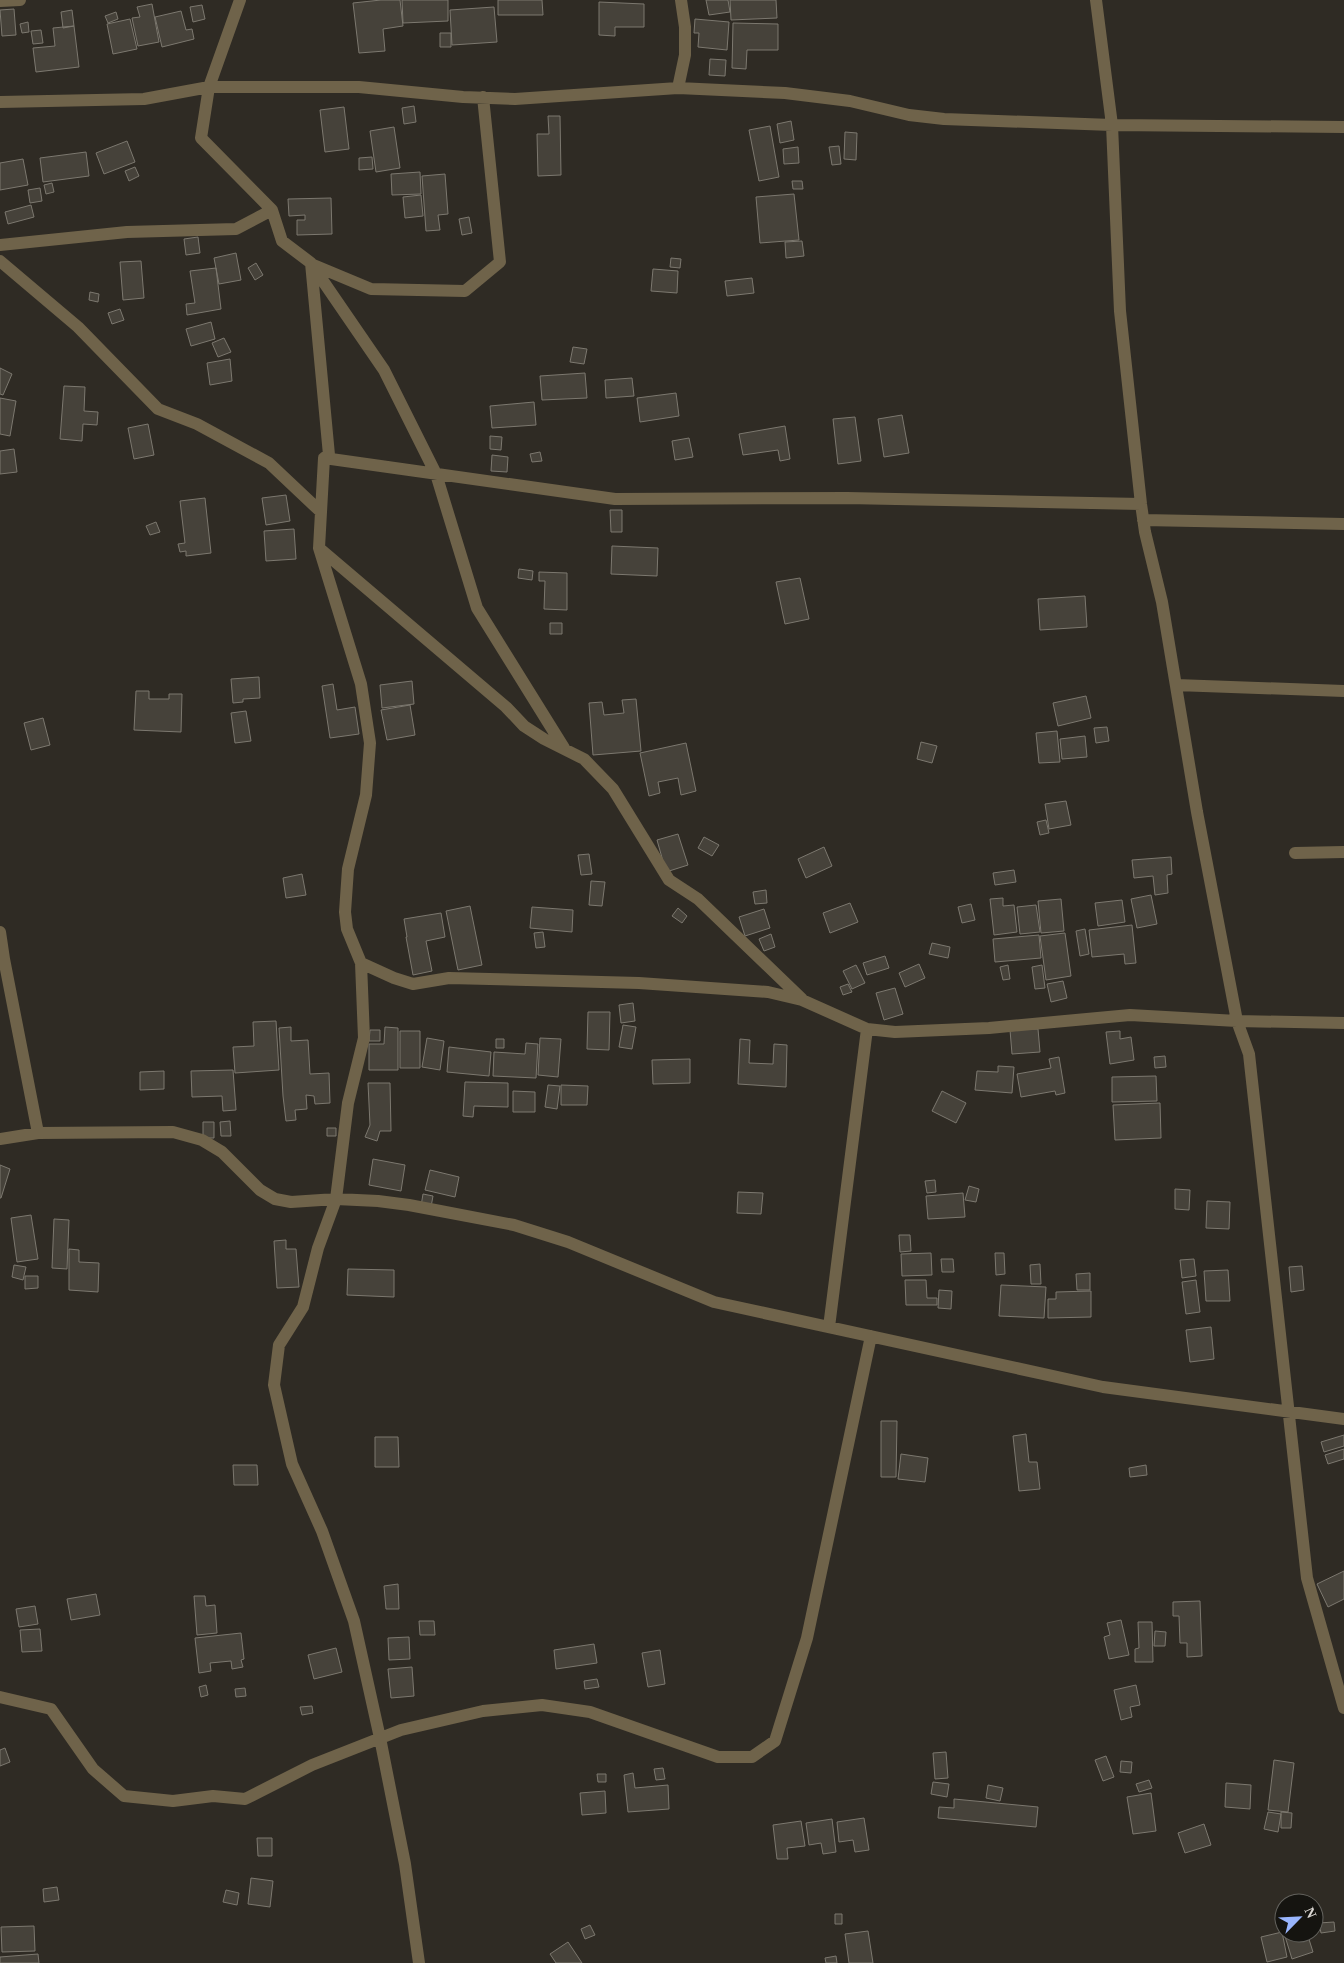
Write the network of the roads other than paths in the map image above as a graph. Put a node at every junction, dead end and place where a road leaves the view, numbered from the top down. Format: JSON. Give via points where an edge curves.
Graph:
{"nodes":[{"id":1,"x":20,"y":0,"type":"edge"},
{"id":2,"x":240,"y":0,"type":"edge"},
{"id":3,"x":681,"y":0,"type":"edge"},
{"id":4,"x":1096,"y":0,"type":"edge"},
{"id":5,"x":0,"y":1,"type":"edge"},
{"id":6,"x":209,"y":87,"type":"junction"},
{"id":7,"x":678,"y":88,"type":"junction"},
{"id":8,"x":483,"y":97,"type":"junction"},
{"id":9,"x":0,"y":102,"type":"edge"},
{"id":10,"x":1112,"y":125,"type":"junction"},
{"id":11,"x":1344,"y":127,"type":"edge"},
{"id":12,"x":272,"y":210,"type":"junction"},
{"id":13,"x":0,"y":245,"type":"edge"},
{"id":14,"x":0,"y":261,"type":"edge"},
{"id":15,"x":311,"y":263,"type":"junction"},
{"id":16,"x":324,"y":458,"type":"junction"},
{"id":17,"x":436,"y":474,"type":"junction"},
{"id":18,"x":1141,"y":504,"type":"junction"},
{"id":19,"x":322,"y":512,"type":"junction"},
{"id":20,"x":1143,"y":520,"type":"junction"},
{"id":21,"x":1344,"y":524,"type":"edge"},
{"id":22,"x":319,"y":548,"type":"junction"},
{"id":23,"x":1176,"y":685,"type":"junction"},
{"id":24,"x":1344,"y":690,"type":"edge"},
{"id":25,"x":564,"y":748,"type":"junction"},
{"id":26,"x":1344,"y":852,"type":"edge"},
{"id":27,"x":1295,"y":853,"type":"dead end"},
{"id":28,"x":0,"y":932,"type":"edge"},
{"id":29,"x":361,"y":962,"type":"junction"},
{"id":30,"x":802,"y":1000,"type":"junction"},
{"id":31,"x":1237,"y":1021,"type":"junction"},
{"id":32,"x":1344,"y":1023,"type":"edge"},
{"id":33,"x":867,"y":1029,"type":"junction"},
{"id":34,"x":38,"y":1133,"type":"junction"},
{"id":35,"x":0,"y":1139,"type":"edge"},
{"id":36,"x":336,"y":1199,"type":"junction"},
{"id":37,"x":829,"y":1327,"type":"junction"},
{"id":38,"x":871,"y":1336,"type":"junction"},
{"id":39,"x":1289,"y":1412,"type":"junction"},
{"id":40,"x":1344,"y":1419,"type":"edge"},
{"id":41,"x":0,"y":1697,"type":"edge"},
{"id":42,"x":1344,"y":1708,"type":"edge"},
{"id":43,"x":380,"y":1738,"type":"junction"},
{"id":44,"x":419,"y":1963,"type":"edge"}],
"edges":[{"from":1,"to":5,"type":"street"},
{"from":2,"to":6,"type":"street"},
{"from":3,"to":7,"type":"street","via":[[685,55]]},
{"from":4,"to":10,"type":"street"},
{"from":6,"to":8,"type":"street","via":[[359,87]]},
{"from":6,"to":9,"type":"street","via":[[144,99]]},
{"from":6,"to":12,"type":"street","via":[[201,138]]},
{"from":7,"to":8,"type":"street"},
{"from":7,"to":10,"type":"street","via":[[785,93],[850,101],[909,115],[944,119]]},
{"from":8,"to":15,"type":"street","via":[[500,262],[466,291],[370,289]]},
{"from":10,"to":11,"type":"street"},
{"from":10,"to":18,"type":"street","via":[[1120,311]]},
{"from":12,"to":13,"type":"street","via":[[236,229],[127,232]]},
{"from":12,"to":15,"type":"street","via":[[282,241]]},
{"from":14,"to":19,"type":"street","via":[[78,327],[158,410],[197,424],[269,463]]},
{"from":15,"to":16,"type":"street","via":[[329,456]]},
{"from":15,"to":17,"type":"street","via":[[384,370]]},
{"from":16,"to":17,"type":"street"},
{"from":16,"to":19,"type":"street"},
{"from":17,"to":18,"type":"street","via":[[615,499],[847,498]]},
{"from":17,"to":25,"type":"street","via":[[477,608]]},
{"from":18,"to":20,"type":"street"},
{"from":19,"to":22,"type":"street"},
{"from":20,"to":21,"type":"street"},
{"from":20,"to":23,"type":"street","via":[[1162,602]]},
{"from":22,"to":25,"type":"street","via":[[506,707],[524,726]]},
{"from":22,"to":29,"type":"street","via":[[361,684],[370,743],[366,795],[348,869],[345,912],[347,930]]},
{"from":23,"to":24,"type":"street"},
{"from":23,"to":31,"type":"street"},
{"from":25,"to":30,"type":"street","via":[[584,759],[613,789],[669,880],[698,900]]},
{"from":26,"to":27,"type":"street"},
{"from":28,"to":34,"type":"street"},
{"from":29,"to":30,"type":"street","via":[[413,984],[449,978],[639,983],[768,992]]},
{"from":29,"to":36,"type":"street","via":[[364,1038],[348,1104]]},
{"from":30,"to":33,"type":"street"},
{"from":31,"to":32,"type":"street"},
{"from":31,"to":33,"type":"street","via":[[1130,1015],[988,1028],[895,1032]]},
{"from":31,"to":39,"type":"street","via":[[1249,1054]]},
{"from":33,"to":37,"type":"street"},
{"from":34,"to":35,"type":"street"},
{"from":34,"to":36,"type":"street","via":[[172,1132],[202,1140],[222,1152],[260,1190],[275,1199],[291,1202]]},
{"from":36,"to":37,"type":"street","via":[[409,1205],[514,1225],[568,1242],[714,1302]]},
{"from":36,"to":43,"type":"street","via":[[318,1248],[303,1307],[279,1345],[274,1385],[292,1464],[322,1531],[354,1621]]},
{"from":37,"to":38,"type":"street"},
{"from":38,"to":39,"type":"street","via":[[1103,1387]]},
{"from":38,"to":43,"type":"street","via":[[807,1638],[775,1741],[752,1757],[718,1757],[590,1712],[542,1705],[483,1711]]},
{"from":39,"to":40,"type":"street"},
{"from":39,"to":42,"type":"street","via":[[1307,1578]]},
{"from":41,"to":43,"type":"street","via":[[51,1709],[93,1769],[124,1796],[173,1801],[213,1796],[245,1799],[312,1765]]},
{"from":43,"to":44,"type":"street","via":[[406,1864]]}]}
